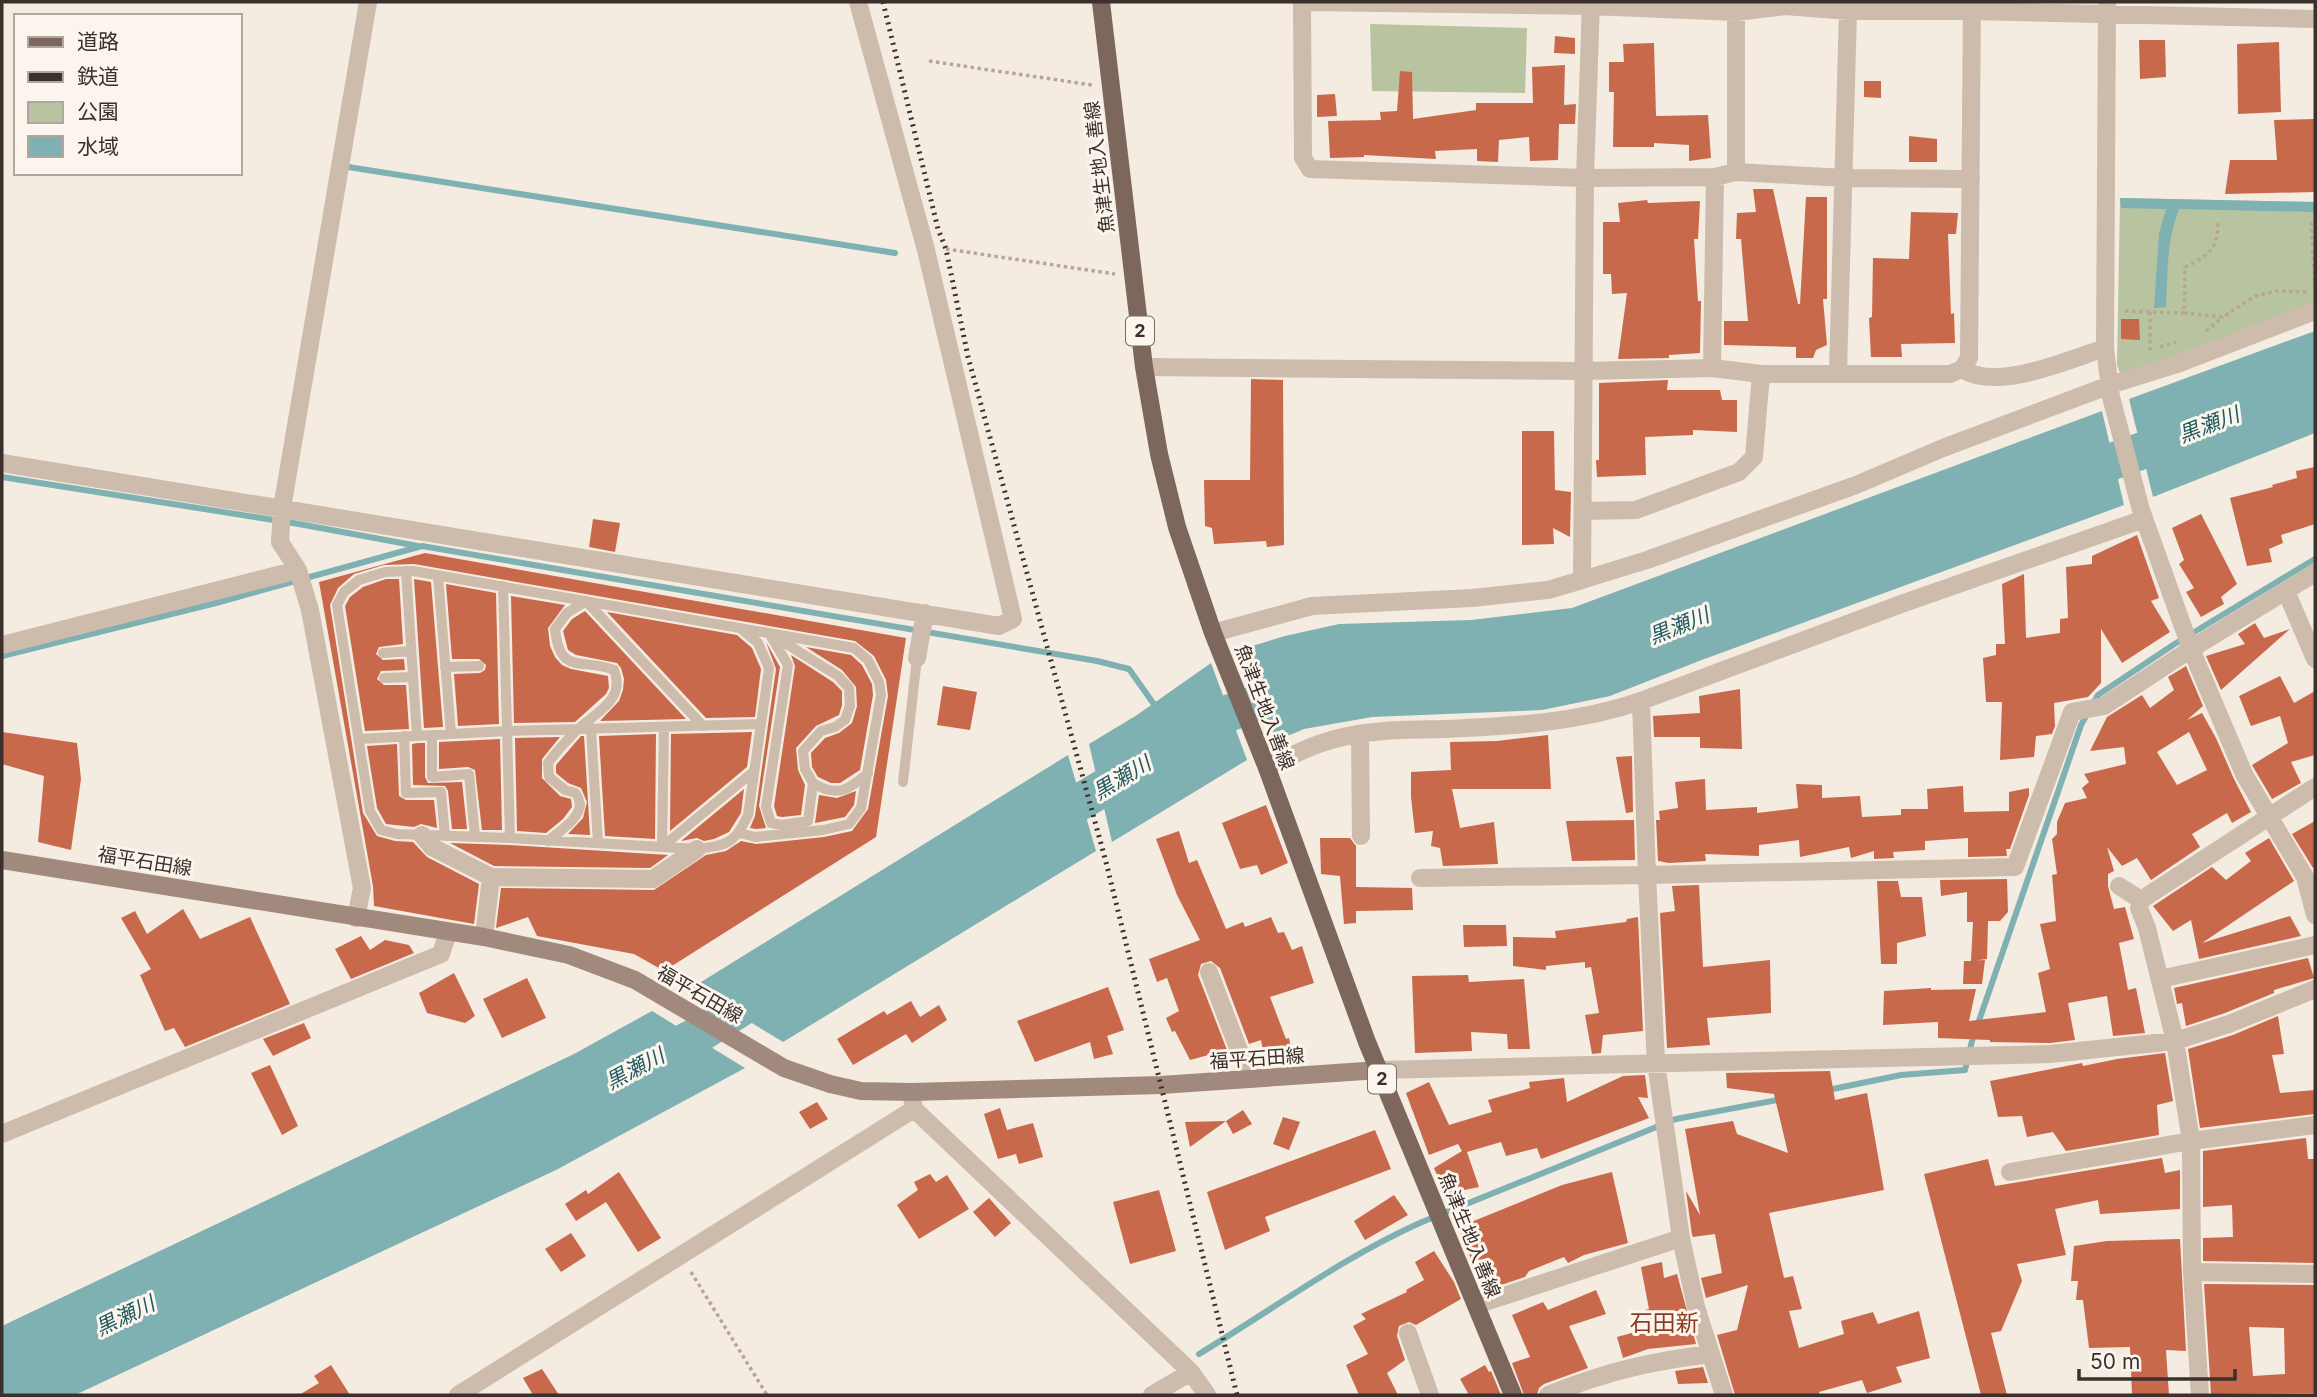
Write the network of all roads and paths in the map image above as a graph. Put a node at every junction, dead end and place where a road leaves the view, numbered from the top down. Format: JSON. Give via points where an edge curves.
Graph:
{"nodes":[{"id":1,"x":368,"y":2,"type":"edge"},
{"id":2,"x":859,"y":2,"type":"edge"},
{"id":3,"x":1101,"y":2,"type":"edge"},
{"id":4,"x":1302,"y":2,"type":"edge"},
{"id":5,"x":1309,"y":2,"type":"edge"},
{"id":6,"x":1591,"y":4,"type":"edge"},
{"id":7,"x":1785,"y":4,"type":"edge"},
{"id":8,"x":1678,"y":5,"type":"edge"},
{"id":9,"x":1972,"y":6,"type":"edge"},
{"id":10,"x":2107,"y":8,"type":"edge"},
{"id":11,"x":1847,"y":11,"type":"junction"},
{"id":12,"x":1736,"y":12,"type":"junction"},
{"id":13,"x":2315,"y":19,"type":"edge"},
{"id":14,"x":929,"y":61,"type":"dead end"},
{"id":15,"x":1111,"y":88,"type":"junction"},
{"id":16,"x":1736,"y":172,"type":"junction"},
{"id":17,"x":1715,"y":177,"type":"junction"},
{"id":18,"x":1586,"y":178,"type":"junction"},
{"id":19,"x":1844,"y":178,"type":"junction"},
{"id":20,"x":1970,"y":179,"type":"junction"},
{"id":21,"x":2218,"y":220,"type":"dead end"},
{"id":22,"x":2311,"y":222,"type":"dead end"},
{"id":23,"x":926,"y":250,"type":"junction"},
{"id":24,"x":1134,"y":277,"type":"junction"},
{"id":25,"x":2315,"y":291,"type":"edge"},
{"id":26,"x":2105,"y":310,"type":"junction"},
{"id":27,"x":2315,"y":311,"type":"edge"},
{"id":28,"x":2150,"y":312,"type":"junction"},
{"id":29,"x":2184,"y":313,"type":"junction"},
{"id":30,"x":2223,"y":317,"type":"junction"},
{"id":31,"x":2198,"y":335,"type":"dead end"},
{"id":32,"x":2179,"y":341,"type":"dead end"},
{"id":33,"x":2105,"y":348,"type":"junction"},
{"id":34,"x":1144,"y":367,"type":"junction"},
{"id":35,"x":1712,"y":368,"type":"junction"},
{"id":36,"x":1962,"y":369,"type":"junction"},
{"id":37,"x":1584,"y":371,"type":"junction"},
{"id":38,"x":1838,"y":372,"type":"junction"},
{"id":39,"x":1760,"y":374,"type":"junction"},
{"id":40,"x":2110,"y":391,"type":"junction"},
{"id":41,"x":2,"y":463,"type":"edge"},
{"id":42,"x":282,"y":508,"type":"junction"},
{"id":43,"x":1583,"y":512,"type":"junction"},
{"id":44,"x":2142,"y":515,"type":"junction"},
{"id":45,"x":298,"y":570,"type":"junction"},
{"id":46,"x":405,"y":571,"type":"junction"},
{"id":47,"x":2315,"y":573,"type":"edge"},
{"id":48,"x":438,"y":576,"type":"junction"},
{"id":49,"x":1582,"y":580,"type":"junction"},
{"id":50,"x":503,"y":586,"type":"junction"},
{"id":51,"x":2286,"y":591,"type":"junction"},
{"id":52,"x":586,"y":601,"type":"junction"},
{"id":53,"x":925,"y":613,"type":"junction"},
{"id":54,"x":741,"y":628,"type":"junction"},
{"id":55,"x":769,"y":633,"type":"junction"},
{"id":56,"x":1213,"y":633,"type":"junction"},
{"id":57,"x":2,"y":645,"type":"edge"},
{"id":58,"x":2191,"y":649,"type":"junction"},
{"id":59,"x":411,"y":652,"type":"junction"},
{"id":60,"x":383,"y":653,"type":"dead end"},
{"id":61,"x":917,"y":658,"type":"joint"},
{"id":62,"x":2315,"y":659,"type":"edge"},
{"id":63,"x":479,"y":666,"type":"dead end"},
{"id":64,"x":445,"y":667,"type":"junction"},
{"id":65,"x":413,"y":677,"type":"junction"},
{"id":66,"x":384,"y":678,"type":"dead end"},
{"id":67,"x":1641,"y":701,"type":"junction"},
{"id":68,"x":760,"y":724,"type":"junction"},
{"id":69,"x":703,"y":726,"type":"junction"},
{"id":70,"x":664,"y":727,"type":"junction"},
{"id":71,"x":578,"y":729,"type":"junction"},
{"id":72,"x":591,"y":729,"type":"junction"},
{"id":73,"x":507,"y":731,"type":"junction"},
{"id":74,"x":432,"y":734,"type":"junction"},
{"id":75,"x":451,"y":734,"type":"junction"},
{"id":76,"x":1360,"y":734,"type":"junction"},
{"id":77,"x":404,"y":736,"type":"junction"},
{"id":78,"x":417,"y":736,"type":"junction"},
{"id":79,"x":359,"y":738,"type":"junction"},
{"id":80,"x":1264,"y":763,"type":"junction"},
{"id":81,"x":753,"y":772,"type":"junction"},
{"id":82,"x":868,"y":773,"type":"junction"},
{"id":83,"x":903,"y":782,"type":"dead end"},
{"id":84,"x":813,"y":783,"type":"junction"},
{"id":85,"x":2315,"y":787,"type":"edge"},
{"id":86,"x":2269,"y":817,"type":"junction"},
{"id":87,"x":740,"y":833,"type":"junction"},
{"id":88,"x":422,"y":835,"type":"junction"},
{"id":89,"x":445,"y":836,"type":"junction"},
{"id":90,"x":1361,"y":836,"type":"dead end"},
{"id":91,"x":475,"y":837,"type":"junction"},
{"id":92,"x":510,"y":838,"type":"junction"},
{"id":93,"x":548,"y":841,"type":"junction"},
{"id":94,"x":598,"y":843,"type":"junction"},
{"id":95,"x":662,"y":847,"type":"junction"},
{"id":96,"x":697,"y":849,"type":"junction"},
{"id":97,"x":2,"y":860,"type":"edge"},
{"id":98,"x":1647,"y":875,"type":"junction"},
{"id":99,"x":491,"y":877,"type":"junction"},
{"id":100,"x":1420,"y":878,"type":"dead end"},
{"id":101,"x":2119,"y":886,"type":"dead end"},
{"id":102,"x":2141,"y":900,"type":"junction"},
{"id":103,"x":2315,"y":915,"type":"edge"},
{"id":104,"x":356,"y":918,"type":"junction"},
{"id":105,"x":449,"y":932,"type":"junction"},
{"id":106,"x":484,"y":937,"type":"junction"},
{"id":107,"x":2315,"y":945,"type":"edge"},
{"id":108,"x":1209,"y":972,"type":"dead end"},
{"id":109,"x":2160,"y":979,"type":"junction"},
{"id":110,"x":2315,"y":989,"type":"edge"},
{"id":111,"x":2175,"y":1041,"type":"junction"},
{"id":112,"x":1656,"y":1063,"type":"junction"},
{"id":113,"x":1379,"y":1070,"type":"junction"},
{"id":114,"x":1250,"y":1079,"type":"junction"},
{"id":115,"x":913,"y":1100,"type":"junction"},
{"id":116,"x":2315,"y":1125,"type":"edge"},
{"id":117,"x":2,"y":1134,"type":"edge"},
{"id":118,"x":2191,"y":1141,"type":"junction"},
{"id":119,"x":2010,"y":1172,"type":"dead end"},
{"id":120,"x":1681,"y":1238,"type":"junction"},
{"id":121,"x":681,"y":1255,"type":"junction"},
{"id":122,"x":2192,"y":1272,"type":"junction"},
{"id":123,"x":2315,"y":1274,"type":"edge"},
{"id":124,"x":1476,"y":1305,"type":"junction"},
{"id":125,"x":1408,"y":1333,"type":"dead end"},
{"id":126,"x":1711,"y":1354,"type":"junction"},
{"id":127,"x":1191,"y":1372,"type":"junction"},
{"id":128,"x":457,"y":1395,"type":"edge"},
{"id":129,"x":767,"y":1395,"type":"edge"},
{"id":130,"x":1152,"y":1395,"type":"edge"},
{"id":131,"x":1207,"y":1395,"type":"edge"},
{"id":132,"x":1430,"y":1395,"type":"edge"},
{"id":133,"x":1513,"y":1395,"type":"edge"},
{"id":134,"x":1548,"y":1395,"type":"edge"},
{"id":135,"x":1724,"y":1395,"type":"edge"},
{"id":136,"x":2200,"y":1395,"type":"edge"}],
"edges":[{"from":1,"to":42,"type":"street"},
{"from":2,"to":23,"type":"street"},
{"from":3,"to":15,"type":"main road","name":"魚津生地入善線","number":"2"},
{"from":4,"to":18,"type":"street","via":[[1303,158],[1310,169]]},
{"from":5,"to":6,"type":"street"},
{"from":6,"to":8,"type":"street"},
{"from":6,"to":18,"type":"street"},
{"from":7,"to":11,"type":"street"},
{"from":7,"to":12,"type":"street"},
{"from":8,"to":12,"type":"street"},
{"from":9,"to":10,"type":"street"},
{"from":9,"to":11,"type":"street"},
{"from":9,"to":20,"type":"street"},
{"from":10,"to":13,"type":"street"},
{"from":10,"to":26,"type":"street"},
{"from":11,"to":19,"type":"street"},
{"from":12,"to":16,"type":"street"},
{"from":14,"to":15,"type":"path"},
{"from":15,"to":24,"type":"main road","name":"魚津生地入善線","number":"2"},
{"from":16,"to":17,"type":"street"},
{"from":16,"to":19,"type":"street"},
{"from":17,"to":18,"type":"street"},
{"from":17,"to":35,"type":"street"},
{"from":18,"to":37,"type":"street"},
{"from":19,"to":20,"type":"street"},
{"from":19,"to":38,"type":"street"},
{"from":20,"to":36,"type":"street","via":[[1969,358]]},
{"from":21,"to":29,"type":"path","via":[[2218,236],[2209,256],[2185,267]]},
{"from":22,"to":25,"type":"path"},
{"from":23,"to":24,"type":"path","via":[[946,249]]},
{"from":23,"to":53,"type":"street","via":[[1013,619],[999,626]]},
{"from":24,"to":34,"type":"main road","name":"魚津生地入善線","number":"2"},
{"from":25,"to":30,"type":"path","via":[[2255,296]]},
{"from":26,"to":28,"type":"path"},
{"from":26,"to":33,"type":"street"},
{"from":27,"to":40,"type":"street"},
{"from":28,"to":29,"type":"path"},
{"from":28,"to":32,"type":"path","via":[[2150,351]]},
{"from":29,"to":30,"type":"path"},
{"from":30,"to":31,"type":"path"},
{"from":33,"to":36,"type":"street","via":[[2007,378],[1973,376]]},
{"from":33,"to":40,"type":"street"},
{"from":34,"to":37,"type":"street"},
{"from":34,"to":56,"type":"main road","name":"魚津生地入善線","number":"2","via":[[1177,527]]},
{"from":35,"to":37,"type":"street"},
{"from":35,"to":39,"type":"street"},
{"from":36,"to":38,"type":"street","via":[[1950,374]]},
{"from":37,"to":43,"type":"street"},
{"from":38,"to":39,"type":"street"},
{"from":39,"to":43,"type":"street","via":[[1754,457],[1740,472],[1636,510]]},
{"from":40,"to":44,"type":"street"},
{"from":40,"to":49,"type":"street"},
{"from":41,"to":42,"type":"street"},
{"from":42,"to":45,"type":"street","via":[[280,541]]},
{"from":42,"to":53,"type":"street"},
{"from":43,"to":49,"type":"street"},
{"from":44,"to":58,"type":"street"},
{"from":44,"to":67,"type":"street"},
{"from":45,"to":57,"type":"street"},
{"from":45,"to":104,"type":"street","via":[[310,610],[362,888]]},
{"from":46,"to":48,"type":"lane"},
{"from":46,"to":59,"type":"lane"},
{"from":46,"to":79,"type":"lane","via":[[359,580],[337,605]]},
{"from":47,"to":51,"type":"street"},
{"from":48,"to":50,"type":"lane"},
{"from":48,"to":64,"type":"lane"},
{"from":49,"to":56,"type":"street","via":[[1548,590],[1472,598],[1312,606]]},
{"from":50,"to":52,"type":"lane"},
{"from":50,"to":73,"type":"lane"},
{"from":51,"to":58,"type":"street"},
{"from":51,"to":62,"type":"street"},
{"from":52,"to":54,"type":"lane"},
{"from":52,"to":69,"type":"lane"},
{"from":52,"to":71,"type":"lane","via":[[567,613],[555,629],[556,645],[563,657],[575,663],[614,670],[618,681],[607,706]]},
{"from":53,"to":61,"type":"street"},
{"from":54,"to":55,"type":"lane"},
{"from":54,"to":68,"type":"lane","via":[[758,643],[769,667]]},
{"from":55,"to":82,"type":"lane","via":[[854,648],[868,660],[881,695]]},
{"from":55,"to":84,"type":"lane","via":[[838,676],[849,688],[845,720],[821,731],[803,751]]},
{"from":55,"to":84,"type":"lane","via":[[788,665],[766,807],[771,823],[808,821]]},
{"from":56,"to":80,"type":"main road","name":"魚津生地入善線","number":"2"},
{"from":58,"to":86,"type":"street","via":[[2244,774]]},
{"from":58,"to":98,"type":"street","via":[[2104,706],[2072,712],[2015,867]]},
{"from":59,"to":60,"type":"lane"},
{"from":59,"to":65,"type":"lane"},
{"from":61,"to":83,"type":"lane"},
{"from":63,"to":64,"type":"lane"},
{"from":64,"to":75,"type":"lane"},
{"from":65,"to":66,"type":"lane"},
{"from":65,"to":78,"type":"lane"},
{"from":67,"to":76,"type":"street","via":[[1537,724]]},
{"from":67,"to":98,"type":"street"},
{"from":68,"to":69,"type":"lane"},
{"from":68,"to":81,"type":"lane"},
{"from":69,"to":70,"type":"lane"},
{"from":70,"to":72,"type":"lane"},
{"from":70,"to":95,"type":"lane"},
{"from":71,"to":72,"type":"lane"},
{"from":71,"to":73,"type":"lane"},
{"from":71,"to":93,"type":"lane","via":[[548,763],[549,777],[576,793],[580,804],[577,814]]},
{"from":72,"to":94,"type":"lane"},
{"from":73,"to":75,"type":"lane"},
{"from":73,"to":92,"type":"lane"},
{"from":74,"to":75,"type":"lane"},
{"from":74,"to":78,"type":"lane"},
{"from":74,"to":91,"type":"lane","via":[[432,777],[469,774]]},
{"from":76,"to":80,"type":"street"},
{"from":76,"to":90,"type":"street"},
{"from":77,"to":78,"type":"lane"},
{"from":77,"to":79,"type":"lane"},
{"from":77,"to":89,"type":"lane","via":[[406,793],[442,792]]},
{"from":79,"to":88,"type":"lane","via":[[370,811],[381,830]]},
{"from":80,"to":113,"type":"main road","name":"魚津生地入善線","number":"2"},
{"from":81,"to":87,"type":"lane","via":[[748,815]]},
{"from":81,"to":95,"type":"lane"},
{"from":82,"to":84,"type":"lane","via":[[844,791],[825,790]]},
{"from":82,"to":87,"type":"lane","via":[[862,808],[849,824],[755,837]]},
{"from":85,"to":86,"type":"street"},
{"from":86,"to":102,"type":"street"},
{"from":86,"to":103,"type":"street","via":[[2305,877]]},
{"from":87,"to":96,"type":"lane","via":[[726,845]]},
{"from":88,"to":89,"type":"lane"},
{"from":88,"to":99,"type":"street","via":[[432,847]]},
{"from":89,"to":91,"type":"lane"},
{"from":91,"to":92,"type":"lane"},
{"from":92,"to":93,"type":"lane"},
{"from":93,"to":94,"type":"lane"},
{"from":94,"to":95,"type":"lane"},
{"from":95,"to":96,"type":"lane"},
{"from":96,"to":99,"type":"street","via":[[653,879]]},
{"from":97,"to":104,"type":"main road","name":"福平石田線"},
{"from":98,"to":100,"type":"street"},
{"from":98,"to":112,"type":"street"},
{"from":99,"to":106,"type":"street"},
{"from":101,"to":102,"type":"street"},
{"from":102,"to":109,"type":"street","via":[[2139,908]]},
{"from":104,"to":105,"type":"main road","name":"福平石田線"},
{"from":105,"to":106,"type":"main road","name":"福平石田線"},
{"from":105,"to":117,"type":"street","via":[[441,954]]},
{"from":106,"to":115,"type":"main road","name":"福平石田線","via":[[569,955],[635,980],[784,1068],[830,1084]]},
{"from":107,"to":109,"type":"street"},
{"from":108,"to":114,"type":"street"},
{"from":109,"to":111,"type":"street"},
{"from":110,"to":111,"type":"street"},
{"from":111,"to":112,"type":"street","via":[[2050,1054]]},
{"from":111,"to":118,"type":"street"},
{"from":112,"to":113,"type":"street"},
{"from":112,"to":120,"type":"street"},
{"from":113,"to":114,"type":"main road","name":"福平石田線"},
{"from":113,"to":124,"type":"main road","name":"魚津生地入善線","number":"2"},
{"from":114,"to":115,"type":"main road","name":"福平石田線"},
{"from":115,"to":121,"type":"street"},
{"from":115,"to":127,"type":"street"},
{"from":116,"to":118,"type":"street"},
{"from":118,"to":119,"type":"street"},
{"from":118,"to":122,"type":"street"},
{"from":120,"to":124,"type":"street"},
{"from":120,"to":126,"type":"street"},
{"from":121,"to":128,"type":"street"},
{"from":121,"to":129,"type":"path"},
{"from":122,"to":123,"type":"street"},
{"from":122,"to":136,"type":"street"},
{"from":124,"to":133,"type":"main road","name":"魚津生地入善線","number":"2"},
{"from":125,"to":132,"type":"street"},
{"from":126,"to":134,"type":"street","via":[[1620,1369]]},
{"from":126,"to":135,"type":"street"},
{"from":127,"to":130,"type":"street"},
{"from":127,"to":131,"type":"street"}]}
